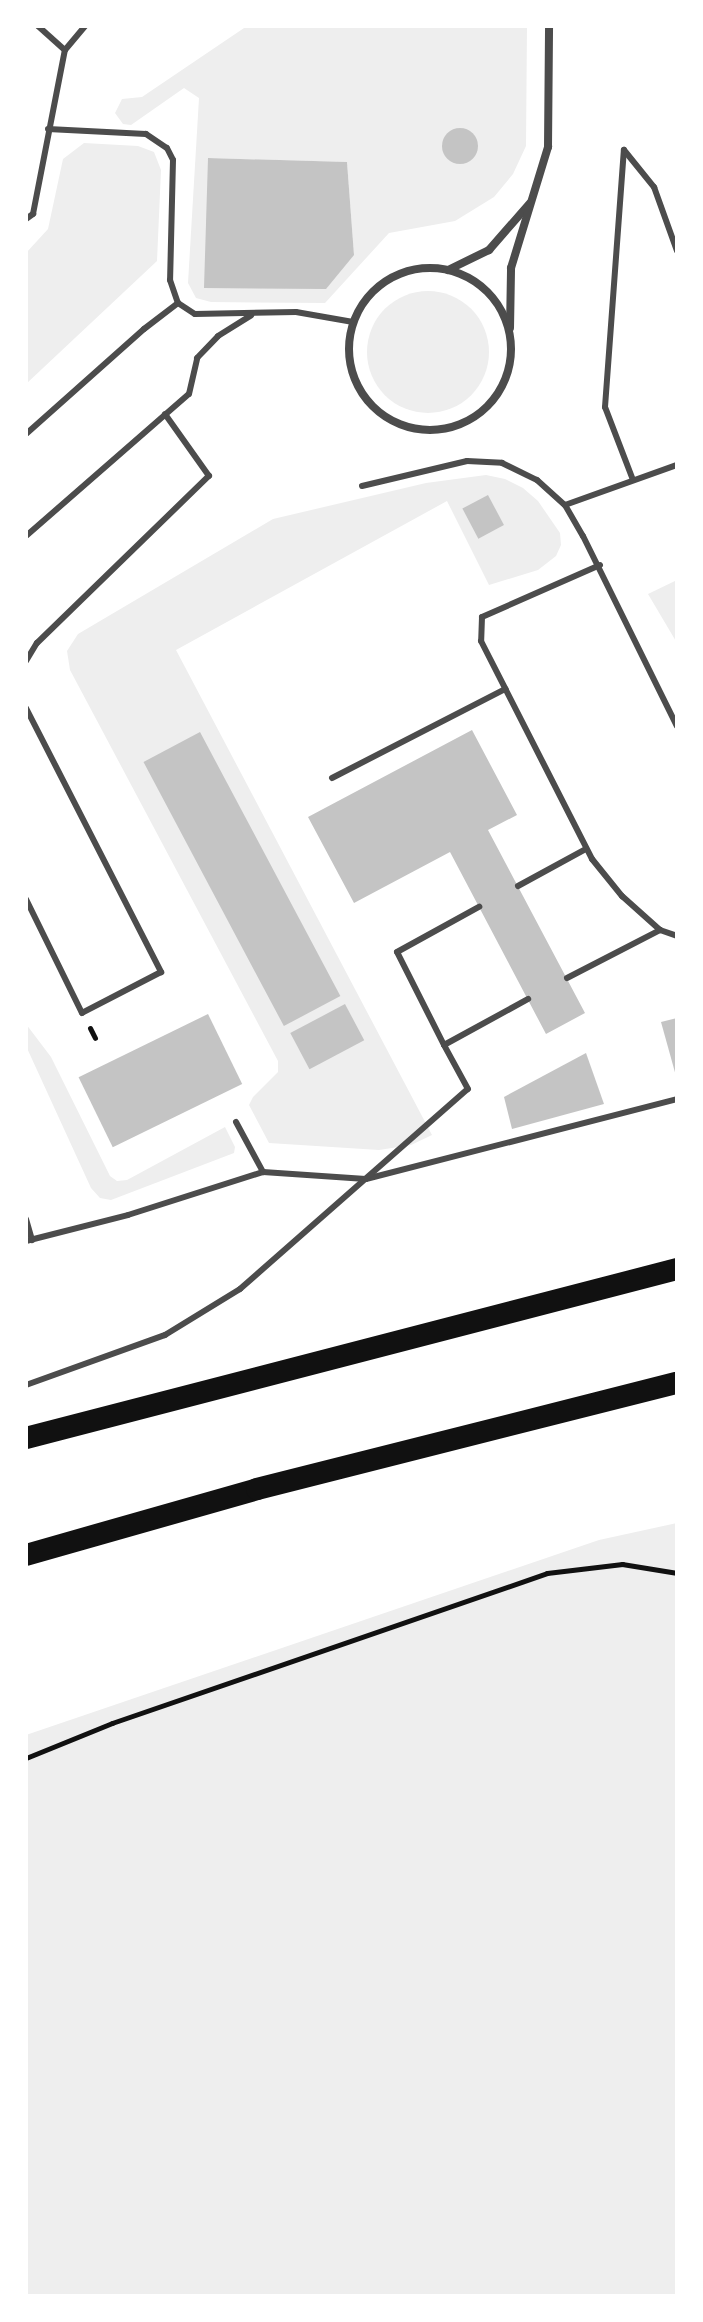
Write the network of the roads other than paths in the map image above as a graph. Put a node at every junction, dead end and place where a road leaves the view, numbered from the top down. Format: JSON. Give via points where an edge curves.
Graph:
{"nodes":[{"id":1,"x":38,"y":26,"type":"edge"},
{"id":2,"x":85,"y":26,"type":"edge"},
{"id":3,"x":549,"y":26,"type":"edge"},
{"id":4,"x":65,"y":50,"type":"junction"},
{"id":5,"x":48,"y":129,"type":"junction"},
{"id":6,"x":534,"y":199,"type":"junction"},
{"id":7,"x":26,"y":219,"type":"edge"},
{"id":8,"x":677,"y":251,"type":"edge"},
{"id":9,"x":448,"y":270,"type":"junction"},
{"id":10,"x":178,"y":303,"type":"junction"},
{"id":11,"x":254,"y":314,"type":"junction"},
{"id":12,"x":353,"y":322,"type":"junction"},
{"id":13,"x":510,"y":333,"type":"junction"},
{"id":14,"x":165,"y":414,"type":"junction"},
{"id":15,"x":26,"y":434,"type":"edge"},
{"id":16,"x":677,"y":465,"type":"edge"},
{"id":17,"x":633,"y":480,"type":"junction"},
{"id":18,"x":362,"y":486,"type":"dead end"},
{"id":19,"x":565,"y":505,"type":"junction"},
{"id":20,"x":26,"y":536,"type":"edge"},
{"id":21,"x":600,"y":565,"type":"junction"},
{"id":22,"x":26,"y":661,"type":"edge"},
{"id":23,"x":505,"y":689,"type":"junction"},
{"id":24,"x":26,"y":708,"type":"edge"},
{"id":25,"x":677,"y":726,"type":"edge"},
{"id":26,"x":332,"y":778,"type":"dead end"},
{"id":27,"x":586,"y":849,"type":"junction"},
{"id":28,"x":518,"y":886,"type":"dead end"},
{"id":29,"x":26,"y":899,"type":"edge"},
{"id":30,"x":479,"y":907,"type":"dead end"},
{"id":31,"x":660,"y":930,"type":"junction"},
{"id":32,"x":677,"y":936,"type":"edge"},
{"id":33,"x":567,"y":978,"type":"dead end"},
{"id":34,"x":528,"y":999,"type":"dead end"},
{"id":35,"x":444,"y":1045,"type":"junction"},
{"id":36,"x":677,"y":1099,"type":"edge"},
{"id":37,"x":236,"y":1122,"type":"dead end"},
{"id":38,"x":263,"y":1172,"type":"junction"},
{"id":39,"x":366,"y":1179,"type":"junction"},
{"id":40,"x":26,"y":1219,"type":"edge"},
{"id":41,"x":29,"y":1240,"type":"edge"},
{"id":42,"x":677,"y":1269,"type":"edge"},
{"id":43,"x":677,"y":1383,"type":"edge"},
{"id":44,"x":26,"y":1385,"type":"edge"},
{"id":45,"x":26,"y":1438,"type":"edge"},
{"id":46,"x":26,"y":1555,"type":"edge"}],
"edges":[{"from":1,"to":4,"type":"lane"},
{"from":2,"to":4,"type":"lane"},
{"from":3,"to":6,"type":"street","via":[[548,147]]},
{"from":4,"to":5,"type":"lane"},
{"from":5,"to":7,"type":"lane","via":[[33,214]]},
{"from":5,"to":10,"type":"lane","via":[[146,134],[167,148],[173,160],[170,280]]},
{"from":6,"to":9,"type":"street","via":[[489,250]]},
{"from":6,"to":13,"type":"street","via":[[511,268]]},
{"from":8,"to":17,"type":"lane","via":[[654,187],[624,150],[605,407]]},
{"from":9,"to":12,"type":"street","via":[[411,269],[382,283],[362,303]]},
{"from":9,"to":13,"type":"street","via":[[476,281],[497,303]]},
{"from":10,"to":11,"type":"lane","via":[[195,314]]},
{"from":10,"to":15,"type":"lane"},
{"from":11,"to":12,"type":"lane","via":[[296,312]]},
{"from":11,"to":14,"type":"lane","via":[[218,336],[197,358],[189,394]]},
{"from":12,"to":13,"type":"street","via":[[351,369],[363,395],[382,415],[413,429],[446,429],[476,417],[498,394],[510,365]]},
{"from":14,"to":20,"type":"lane"},
{"from":14,"to":22,"type":"lane","via":[[209,476],[37,643]]},
{"from":16,"to":17,"type":"lane"},
{"from":17,"to":19,"type":"lane"},
{"from":18,"to":19,"type":"lane","via":[[467,461],[502,463],[537,480]]},
{"from":19,"to":21,"type":"lane"},
{"from":21,"to":23,"type":"lane","via":[[482,617],[481,641]]},
{"from":21,"to":25,"type":"lane"},
{"from":23,"to":26,"type":"lane"},
{"from":23,"to":27,"type":"lane"},
{"from":24,"to":29,"type":"lane","via":[[161,972],[82,1013]]},
{"from":27,"to":28,"type":"lane"},
{"from":27,"to":31,"type":"lane","via":[[622,896]]},
{"from":30,"to":35,"type":"lane","via":[[397,952]]},
{"from":31,"to":32,"type":"lane"},
{"from":31,"to":33,"type":"lane"},
{"from":34,"to":35,"type":"lane"},
{"from":35,"to":39,"type":"lane","via":[[468,1089]]},
{"from":36,"to":39,"type":"lane"},
{"from":37,"to":38,"type":"lane"},
{"from":38,"to":39,"type":"lane"},
{"from":38,"to":41,"type":"lane","via":[[141,1212]]},
{"from":39,"to":44,"type":"lane","via":[[240,1289],[178,1327]]},
{"from":40,"to":41,"type":"lane"},
{"from":42,"to":45,"type":"highway"},
{"from":43,"to":46,"type":"highway","via":[[257,1489]]}]}
